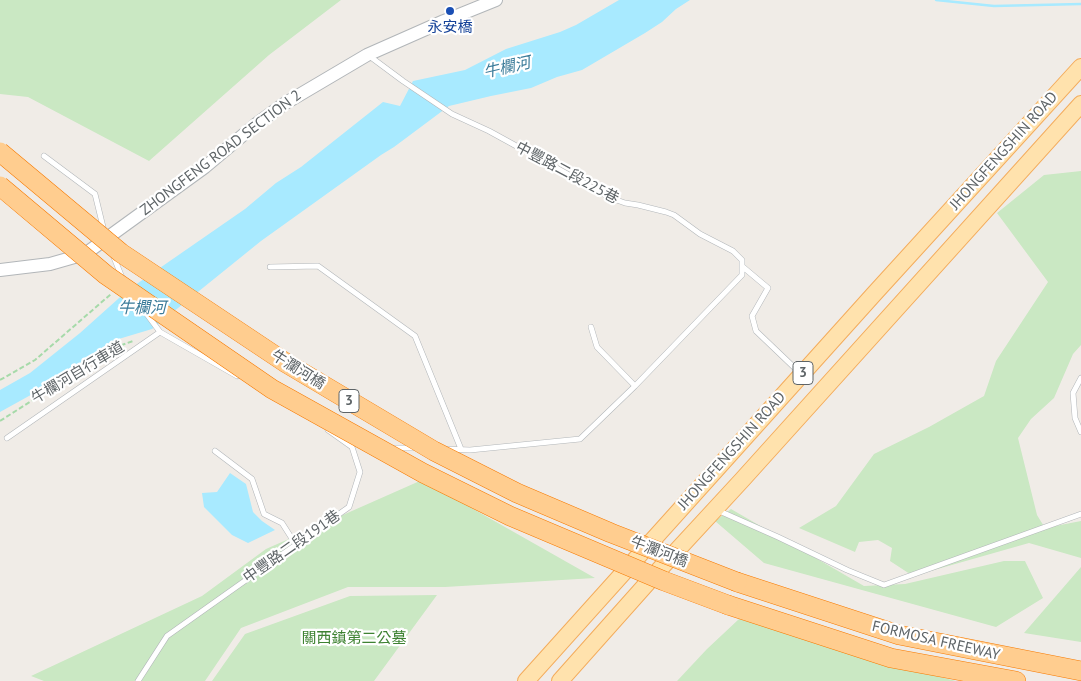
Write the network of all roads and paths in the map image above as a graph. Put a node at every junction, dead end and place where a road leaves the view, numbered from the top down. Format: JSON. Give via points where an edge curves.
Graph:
{"nodes":[{"id":1,"x":496,"y":0,"type":"edge"},
{"id":2,"x":367,"y":55,"type":"junction"},
{"id":3,"x":1081,"y":67,"type":"edge"},
{"id":4,"x":1081,"y":104,"type":"edge"},
{"id":5,"x":0,"y":152,"type":"edge"},
{"id":6,"x":44,"y":156,"type":"dead end"},
{"id":7,"x":0,"y":186,"type":"edge"},
{"id":8,"x":106,"y":239,"type":"junction"},
{"id":9,"x":270,"y":267,"type":"dead end"},
{"id":10,"x":743,"y":267,"type":"junction"},
{"id":11,"x":0,"y":270,"type":"edge"},
{"id":12,"x":125,"y":283,"type":"junction"},
{"id":13,"x":591,"y":327,"type":"dead end"},
{"id":14,"x":160,"y":332,"type":"junction"},
{"id":15,"x":134,"y":341,"type":"dead end"},
{"id":16,"x":801,"y":375,"type":"junction"},
{"id":17,"x":1081,"y":378,"type":"edge"},
{"id":18,"x":0,"y":380,"type":"edge"},
{"id":19,"x":244,"y":380,"type":"dead end"},
{"id":20,"x":635,"y":386,"type":"junction"},
{"id":21,"x":270,"y":394,"type":"dead end"},
{"id":22,"x":295,"y":409,"type":"dead end"},
{"id":23,"x":0,"y":420,"type":"edge"},
{"id":24,"x":320,"y":425,"type":"dead end"},
{"id":25,"x":1081,"y":432,"type":"edge"},
{"id":26,"x":7,"y":438,"type":"dead end"},
{"id":27,"x":352,"y":447,"type":"junction"},
{"id":28,"x":461,"y":449,"type":"junction"},
{"id":29,"x":215,"y":451,"type":"dead end"},
{"id":30,"x":715,"y":509,"type":"junction"},
{"id":31,"x":1081,"y":514,"type":"edge"},
{"id":32,"x":296,"y":545,"type":"junction"},
{"id":33,"x":640,"y":553,"type":"junction"},
{"id":34,"x":664,"y":564,"type":"junction"},
{"id":35,"x":737,"y":582,"type":"joint"},
{"id":36,"x":728,"y":605,"type":"joint"},
{"id":37,"x":1003,"y":657,"type":"junction"},
{"id":38,"x":1081,"y":666,"type":"edge"},
{"id":39,"x":1081,"y":671,"type":"edge"},
{"id":40,"x":138,"y":681,"type":"edge"},
{"id":41,"x":526,"y":681,"type":"edge"},
{"id":42,"x":560,"y":681,"type":"edge"},
{"id":43,"x":1016,"y":681,"type":"edge"}],
"edges":[{"from":1,"to":2,"type":"street","name":"ZHONGFENG ROAD SECTION 2"},
{"from":2,"to":8,"type":"street","name":"ZHONGFENG ROAD SECTION 2","via":[[284,104]]},
{"from":2,"to":10,"type":"lane","name":"中豐路二段225巷","via":[[452,114],[611,198],[674,215],[738,255]]},
{"from":3,"to":16,"type":"main road","name":"JHONGFENGSHIN ROAD","number":"3"},
{"from":4,"to":30,"type":"main road","name":"JHONGFENGSHIN ROAD","number":"3"},
{"from":5,"to":35,"type":"highway","name":"牛瀾河橋","number":"3","bridge":true,"via":[[121,253],[286,363],[434,451],[517,493]]},
{"from":6,"to":8,"type":"lane","via":[[96,194]]},
{"from":7,"to":36,"type":"highway","name":"牛瀾河橋","number":"3","bridge":true,"via":[[106,275],[272,389],[423,473],[510,516]]},
{"from":8,"to":11,"type":"street","name":"ZHONGFENG ROAD SECTION 2","via":[[85,254],[50,264]]},
{"from":8,"to":12,"type":"lane"},
{"from":9,"to":28,"type":"lane","via":[[318,266],[415,336]]},
{"from":10,"to":16,"type":"lane","name":"中豐路二段225巷","via":[[768,288],[752,316],[756,331]]},
{"from":10,"to":20,"type":"lane","via":[[742,275]]},
{"from":12,"to":14,"type":"lane","bridge":true},
{"from":12,"to":18,"type":"path","via":[[34,360]]},
{"from":13,"to":20,"type":"lane","via":[[597,347]]},
{"from":14,"to":19,"type":"lane"},
{"from":14,"to":26,"type":"lane"},
{"from":15,"to":23,"type":"path","name":"牛欄河自行車道","via":[[116,347]]},
{"from":16,"to":33,"type":"main road","name":"JHONGFENGSHIN ROAD","number":"3"},
{"from":17,"to":25,"type":"lane","via":[[1073,393],[1075,418]]},
{"from":20,"to":28,"type":"lane","via":[[580,439]]},
{"from":21,"to":22,"type":"lane"},
{"from":24,"to":27,"type":"lane"},
{"from":27,"to":28,"type":"lane"},
{"from":27,"to":32,"type":"lane","name":"中豐路二段191巷","via":[[360,472],[349,507]]},
{"from":29,"to":32,"type":"lane","via":[[252,479],[264,514],[282,523]]},
{"from":30,"to":31,"type":"lane","via":[[884,584]]},
{"from":30,"to":34,"type":"main road","name":"JHONGFENGSHIN ROAD","number":"3"},
{"from":32,"to":40,"type":"lane","name":"中豐路二段191巷","via":[[167,636]]},
{"from":33,"to":34,"type":"main road"},
{"from":33,"to":41,"type":"main road","name":"JHONGFENGSHIN ROAD","number":"3"},
{"from":34,"to":42,"type":"main road","name":"JHONGFENGSHIN ROAD","number":"3"},
{"from":35,"to":37,"type":"highway","name":"FORMOSA FREEWAY","number":"3","via":[[899,636]]},
{"from":36,"to":43,"type":"highway","name":"FORMOSA FREEWAY","number":"3","via":[[891,658]]},
{"from":37,"to":38,"type":"highway"},
{"from":37,"to":39,"type":"highway","name":"FORMOSA FREEWAY","number":"3"}]}
